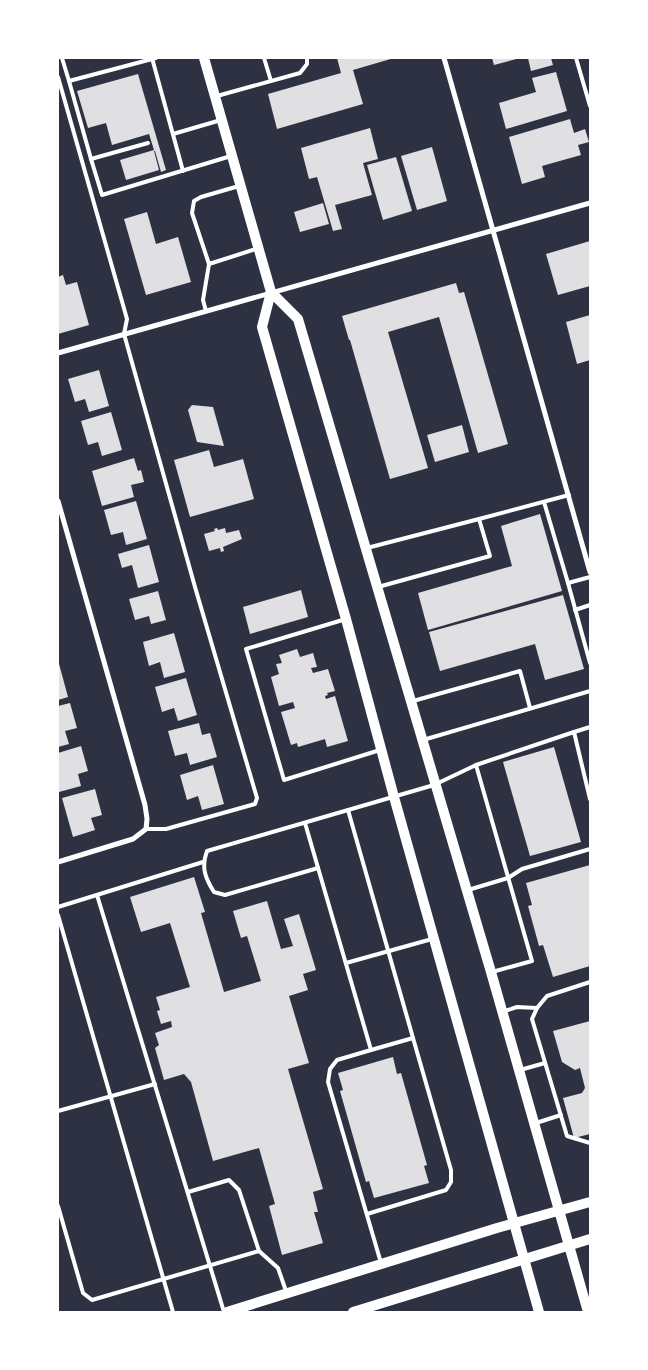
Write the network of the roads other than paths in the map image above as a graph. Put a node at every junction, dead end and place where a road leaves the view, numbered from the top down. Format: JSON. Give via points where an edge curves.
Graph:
{"nodes":[{"id":1,"x":62,"y":58,"type":"edge"},
{"id":2,"x":153,"y":58,"type":"edge"},
{"id":3,"x":204,"y":58,"type":"edge"},
{"id":4,"x":264,"y":58,"type":"edge"},
{"id":5,"x":307,"y":58,"type":"edge"},
{"id":6,"x":444,"y":58,"type":"edge"},
{"id":7,"x":576,"y":58,"type":"edge"},
{"id":8,"x":64,"y":65,"type":"junction"},
{"id":9,"x":58,"y":67,"type":"edge"},
{"id":10,"x":58,"y":77,"type":"edge"},
{"id":11,"x":69,"y":81,"type":"junction"},
{"id":12,"x":271,"y":81,"type":"junction"},
{"id":13,"x":215,"y":97,"type":"junction"},
{"id":14,"x":590,"y":106,"type":"edge"},
{"id":15,"x":222,"y":120,"type":"junction"},
{"id":16,"x":173,"y":134,"type":"junction"},
{"id":17,"x":148,"y":143,"type":"dead end"},
{"id":18,"x":232,"y":155,"type":"junction"},
{"id":19,"x":91,"y":158,"type":"junction"},
{"id":20,"x":183,"y":171,"type":"junction"},
{"id":21,"x":96,"y":176,"type":"junction"},
{"id":22,"x":86,"y":178,"type":"junction"},
{"id":23,"x":240,"y":185,"type":"junction"},
{"id":24,"x":590,"y":203,"type":"edge"},
{"id":25,"x":493,"y":231,"type":"junction"},
{"id":26,"x":258,"y":248,"type":"junction"},
{"id":27,"x":209,"y":264,"type":"junction"},
{"id":28,"x":271,"y":292,"type":"junction"},
{"id":29,"x":206,"y":311,"type":"junction"},
{"id":30,"x":124,"y":334,"type":"junction"},
{"id":31,"x":58,"y":353,"type":"edge"},
{"id":32,"x":569,"y":495,"type":"junction"},
{"id":33,"x":58,"y":501,"type":"edge"},
{"id":34,"x":544,"y":502,"type":"junction"},
{"id":35,"x":479,"y":519,"type":"junction"},
{"id":36,"x":365,"y":549,"type":"junction"},
{"id":37,"x":590,"y":572,"type":"edge"},
{"id":38,"x":590,"y":577,"type":"edge"},
{"id":39,"x":568,"y":583,"type":"junction"},
{"id":40,"x":376,"y":587,"type":"junction"},
{"id":41,"x":590,"y":605,"type":"edge"},
{"id":42,"x":576,"y":610,"type":"junction"},
{"id":43,"x":346,"y":619,"type":"junction"},
{"id":44,"x":589,"y":650,"type":"edge"},
{"id":45,"x":590,"y":662,"type":"edge"},
{"id":46,"x":590,"y":690,"type":"edge"},
{"id":47,"x":410,"y":702,"type":"junction"},
{"id":48,"x":530,"y":708,"type":"junction"},
{"id":49,"x":590,"y":727,"type":"edge"},
{"id":50,"x":574,"y":732,"type":"junction"},
{"id":51,"x":421,"y":741,"type":"junction"},
{"id":52,"x":382,"y":749,"type":"junction"},
{"id":53,"x":476,"y":765,"type":"junction"},
{"id":54,"x":434,"y":785,"type":"junction"},
{"id":55,"x":394,"y":797,"type":"junction"},
{"id":56,"x":590,"y":799,"type":"edge"},
{"id":57,"x":348,"y":810,"type":"junction"},
{"id":58,"x":305,"y":823,"type":"junction"},
{"id":59,"x":146,"y":829,"type":"junction"},
{"id":60,"x":590,"y":849,"type":"edge"},
{"id":61,"x":58,"y":862,"type":"edge"},
{"id":62,"x":203,"y":862,"type":"junction"},
{"id":63,"x":318,"y":868,"type":"junction"},
{"id":64,"x":508,"y":878,"type":"junction"},
{"id":65,"x":465,"y":891,"type":"junction"},
{"id":66,"x":98,"y":895,"type":"junction"},
{"id":67,"x":58,"y":907,"type":"edge"},
{"id":68,"x":58,"y":915,"type":"edge"},
{"id":69,"x":434,"y":938,"type":"junction"},
{"id":70,"x":389,"y":951,"type":"junction"},
{"id":71,"x":346,"y":963,"type":"junction"},
{"id":72,"x":490,"y":972,"type":"junction"},
{"id":73,"x":590,"y":982,"type":"edge"},
{"id":74,"x":537,"y":1008,"type":"junction"},
{"id":75,"x":501,"y":1012,"type":"junction"},
{"id":76,"x":413,"y":1038,"type":"junction"},
{"id":77,"x":371,"y":1050,"type":"junction"},
{"id":78,"x":545,"y":1062,"type":"junction"},
{"id":79,"x":518,"y":1071,"type":"junction"},
{"id":80,"x":155,"y":1084,"type":"junction"},
{"id":81,"x":111,"y":1096,"type":"junction"},
{"id":82,"x":58,"y":1111,"type":"edge"},
{"id":83,"x":561,"y":1115,"type":"junction"},
{"id":84,"x":534,"y":1124,"type":"junction"},
{"id":85,"x":590,"y":1143,"type":"edge"},
{"id":86,"x":188,"y":1192,"type":"junction"},
{"id":87,"x":590,"y":1202,"type":"edge"},
{"id":88,"x":58,"y":1206,"type":"edge"},
{"id":89,"x":559,"y":1211,"type":"junction"},
{"id":90,"x":367,"y":1214,"type":"junction"},
{"id":91,"x":514,"y":1224,"type":"junction"},
{"id":92,"x":590,"y":1240,"type":"edge"},
{"id":93,"x":568,"y":1246,"type":"junction"},
{"id":94,"x":258,"y":1251,"type":"junction"},
{"id":95,"x":524,"y":1259,"type":"junction"},
{"id":96,"x":381,"y":1264,"type":"junction"},
{"id":97,"x":210,"y":1266,"type":"junction"},
{"id":98,"x":164,"y":1280,"type":"junction"},
{"id":99,"x":287,"y":1294,"type":"junction"},
{"id":100,"x":240,"y":1310,"type":"edge"},
{"id":101,"x":173,"y":1312,"type":"edge"},
{"id":102,"x":225,"y":1312,"type":"edge"},
{"id":103,"x":353,"y":1312,"type":"edge"},
{"id":104,"x":539,"y":1312,"type":"edge"},
{"id":105,"x":588,"y":1312,"type":"edge"}],
"edges":[{"from":1,"to":8,"type":"lane"},
{"from":2,"to":11,"type":"lane"},
{"from":2,"to":16,"type":"lane"},
{"from":3,"to":13,"type":"main road"},
{"from":4,"to":12,"type":"lane"},
{"from":5,"to":12,"type":"lane","via":[[307,64],[300,73]]},
{"from":6,"to":25,"type":"street"},
{"from":7,"to":14,"type":"lane"},
{"from":8,"to":9,"type":"lane"},
{"from":8,"to":11,"type":"lane"},
{"from":10,"to":22,"type":"lane"},
{"from":11,"to":19,"type":"lane"},
{"from":12,"to":13,"type":"lane"},
{"from":13,"to":15,"type":"main road"},
{"from":15,"to":16,"type":"lane"},
{"from":15,"to":18,"type":"main road"},
{"from":16,"to":20,"type":"lane"},
{"from":17,"to":19,"type":"lane"},
{"from":18,"to":20,"type":"lane"},
{"from":18,"to":23,"type":"main road"},
{"from":19,"to":21,"type":"lane"},
{"from":20,"to":21,"type":"lane","via":[[102,195]]},
{"from":21,"to":22,"type":"lane"},
{"from":22,"to":30,"type":"lane","via":[[127,319]]},
{"from":23,"to":26,"type":"main road"},
{"from":23,"to":27,"type":"lane","via":[[194,201],[192,213]]},
{"from":24,"to":25,"type":"street"},
{"from":25,"to":28,"type":"street"},
{"from":25,"to":32,"type":"street"},
{"from":26,"to":27,"type":"lane"},
{"from":26,"to":28,"type":"main road"},
{"from":27,"to":29,"type":"lane","via":[[203,300]]},
{"from":28,"to":29,"type":"street"},
{"from":28,"to":36,"type":"main road","via":[[298,319]]},
{"from":28,"to":43,"type":"main road","via":[[262,327]]},
{"from":29,"to":30,"type":"street"},
{"from":30,"to":31,"type":"street"},
{"from":30,"to":59,"type":"lane","via":[[257,798],[255,804],[166,829]]},
{"from":32,"to":34,"type":"lane"},
{"from":32,"to":37,"type":"street"},
{"from":33,"to":59,"type":"street","via":[[145,805]]},
{"from":34,"to":35,"type":"lane"},
{"from":34,"to":39,"type":"lane"},
{"from":35,"to":36,"type":"lane"},
{"from":35,"to":40,"type":"lane","via":[[490,556]]},
{"from":36,"to":40,"type":"main road"},
{"from":38,"to":39,"type":"lane"},
{"from":39,"to":42,"type":"lane"},
{"from":40,"to":47,"type":"main road"},
{"from":41,"to":42,"type":"lane"},
{"from":42,"to":44,"type":"lane"},
{"from":43,"to":52,"type":"main road"},
{"from":43,"to":52,"type":"lane","via":[[246,649],[284,780]]},
{"from":44,"to":45,"type":"lane"},
{"from":46,"to":48,"type":"lane"},
{"from":47,"to":48,"type":"lane","via":[[520,671]]},
{"from":47,"to":51,"type":"main road"},
{"from":48,"to":51,"type":"lane"},
{"from":49,"to":50,"type":"lane"},
{"from":50,"to":53,"type":"lane"},
{"from":50,"to":56,"type":"lane"},
{"from":51,"to":54,"type":"main road"},
{"from":52,"to":55,"type":"main road"},
{"from":53,"to":54,"type":"lane"},
{"from":53,"to":64,"type":"lane"},
{"from":54,"to":55,"type":"lane"},
{"from":54,"to":65,"type":"main road"},
{"from":55,"to":57,"type":"lane"},
{"from":55,"to":69,"type":"main road"},
{"from":57,"to":58,"type":"lane"},
{"from":57,"to":70,"type":"lane"},
{"from":58,"to":62,"type":"lane","via":[[208,851]]},
{"from":58,"to":63,"type":"lane"},
{"from":59,"to":61,"type":"street","via":[[133,838]]},
{"from":60,"to":64,"type":"lane","via":[[522,869]]},
{"from":62,"to":63,"type":"lane","via":[[206,880],[214,892],[224,895]]},
{"from":62,"to":66,"type":"lane"},
{"from":63,"to":71,"type":"lane"},
{"from":64,"to":65,"type":"lane"},
{"from":64,"to":72,"type":"lane","via":[[532,961]]},
{"from":65,"to":72,"type":"main road"},
{"from":66,"to":67,"type":"lane"},
{"from":66,"to":80,"type":"lane"},
{"from":68,"to":81,"type":"lane"},
{"from":69,"to":70,"type":"lane"},
{"from":69,"to":91,"type":"main road"},
{"from":70,"to":71,"type":"lane"},
{"from":70,"to":76,"type":"lane"},
{"from":71,"to":77,"type":"lane"},
{"from":72,"to":75,"type":"main road"},
{"from":73,"to":74,"type":"lane","via":[[547,996]]},
{"from":74,"to":75,"type":"lane","via":[[517,1007]]},
{"from":74,"to":78,"type":"lane","via":[[532,1019]]},
{"from":75,"to":79,"type":"main road"},
{"from":76,"to":77,"type":"lane"},
{"from":76,"to":90,"type":"lane","via":[[452,1182],[446,1190]]},
{"from":77,"to":90,"type":"lane","via":[[337,1060],[330,1069],[328,1082]]},
{"from":78,"to":79,"type":"lane"},
{"from":78,"to":83,"type":"lane"},
{"from":79,"to":84,"type":"main road"},
{"from":80,"to":81,"type":"lane"},
{"from":80,"to":86,"type":"lane"},
{"from":81,"to":82,"type":"lane"},
{"from":81,"to":98,"type":"lane"},
{"from":83,"to":84,"type":"lane"},
{"from":83,"to":85,"type":"lane","via":[[567,1136]]},
{"from":84,"to":89,"type":"main road"},
{"from":86,"to":94,"type":"lane","via":[[229,1180],[239,1190]]},
{"from":86,"to":97,"type":"lane"},
{"from":87,"to":89,"type":"main road"},
{"from":88,"to":98,"type":"lane","via":[[83,1293],[92,1300]]},
{"from":89,"to":91,"type":"main road"},
{"from":89,"to":93,"type":"main road"},
{"from":90,"to":96,"type":"lane"},
{"from":91,"to":95,"type":"main road"},
{"from":91,"to":96,"type":"main road"},
{"from":92,"to":93,"type":"main road"},
{"from":93,"to":95,"type":"main road"},
{"from":93,"to":105,"type":"main road"},
{"from":94,"to":97,"type":"lane"},
{"from":94,"to":99,"type":"lane","via":[[278,1268]]},
{"from":95,"to":103,"type":"main road"},
{"from":95,"to":104,"type":"main road"},
{"from":96,"to":99,"type":"main road"},
{"from":97,"to":98,"type":"lane"},
{"from":97,"to":102,"type":"lane"},
{"from":98,"to":101,"type":"lane"},
{"from":99,"to":100,"type":"main road"},
{"from":100,"to":102,"type":"main road"}]}
